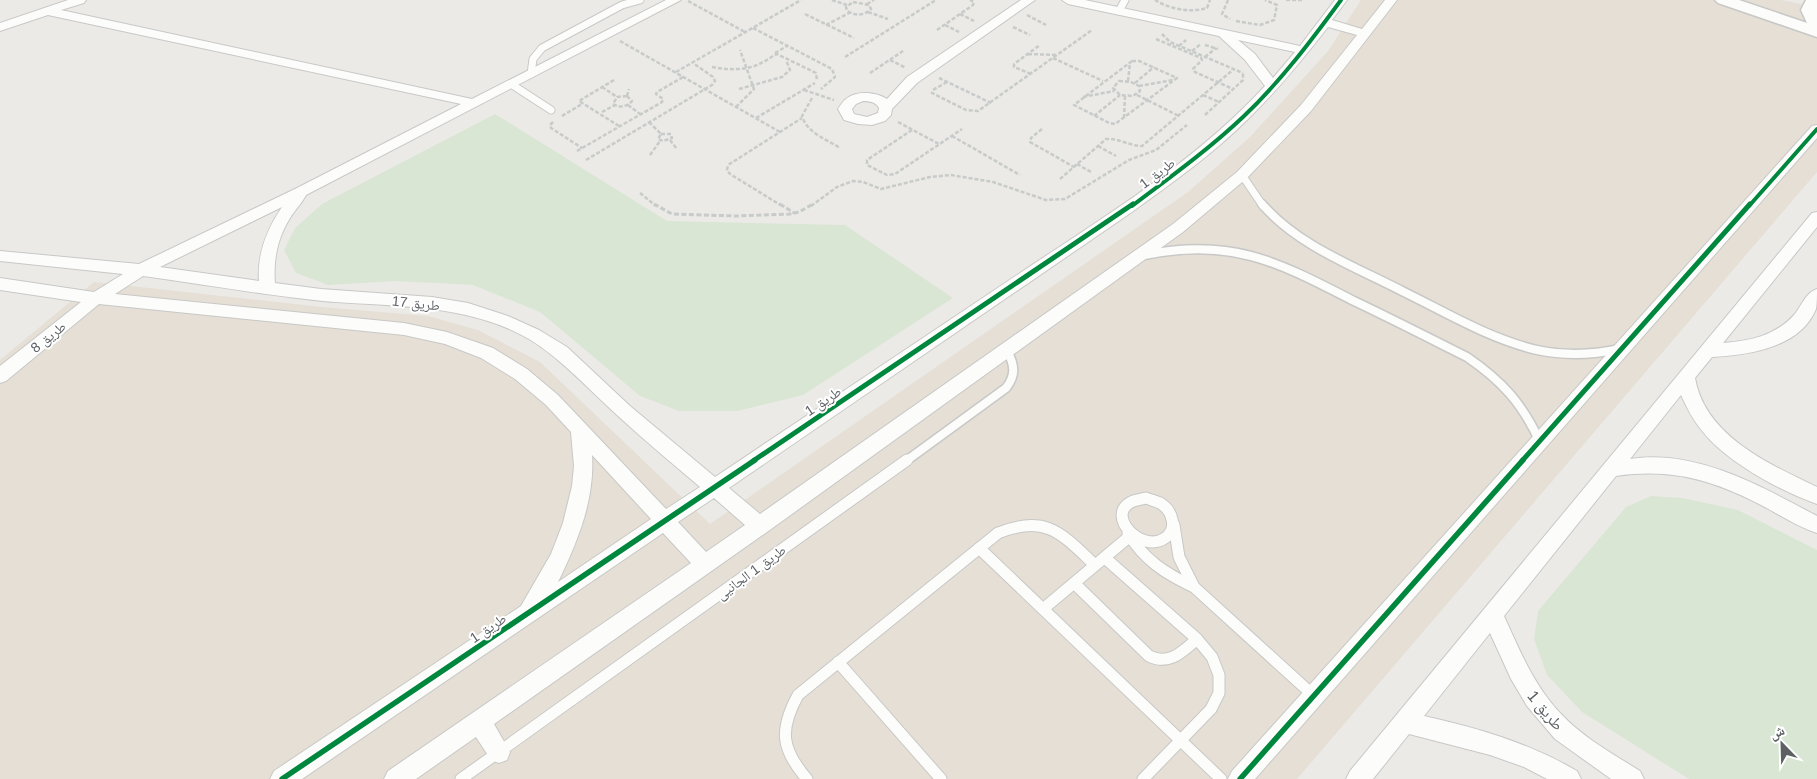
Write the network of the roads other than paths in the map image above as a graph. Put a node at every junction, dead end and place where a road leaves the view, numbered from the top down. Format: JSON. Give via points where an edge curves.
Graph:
{"nodes":[{"id":1,"x":80,"y":0,"type":"edge"},
{"id":2,"x":640,"y":0,"type":"edge"},
{"id":3,"x":675,"y":0,"type":"edge"},
{"id":4,"x":1029,"y":0,"type":"edge"},
{"id":5,"x":1068,"y":0,"type":"edge"},
{"id":6,"x":1341,"y":0,"type":"edge"},
{"id":7,"x":1391,"y":0,"type":"edge"},
{"id":8,"x":1723,"y":0,"type":"edge"},
{"id":9,"x":1814,"y":0,"type":"edge"},
{"id":10,"x":1122,"y":6,"type":"edge"},
{"id":11,"x":48,"y":11,"type":"junction"},
{"id":12,"x":1325,"y":22,"type":"junction"},
{"id":13,"x":0,"y":27,"type":"edge"},
{"id":14,"x":1817,"y":28,"type":"edge"},
{"id":15,"x":1817,"y":32,"type":"edge"},
{"id":16,"x":1364,"y":33,"type":"junction"},
{"id":17,"x":1222,"y":34,"type":"junction"},
{"id":18,"x":1303,"y":50,"type":"junction"},
{"id":19,"x":531,"y":74,"type":"junction"},
{"id":20,"x":912,"y":80,"type":"junction"},
{"id":21,"x":511,"y":84,"type":"junction"},
{"id":22,"x":1272,"y":86,"type":"junction"},
{"id":23,"x":862,"y":97,"type":"junction"},
{"id":24,"x":474,"y":102,"type":"junction"},
{"id":25,"x":551,"y":110,"type":"dead end"},
{"id":26,"x":885,"y":112,"type":"junction"},
{"id":27,"x":1817,"y":129,"type":"edge"},
{"id":28,"x":1242,"y":175,"type":"junction"},
{"id":29,"x":302,"y":191,"type":"junction"},
{"id":30,"x":1817,"y":217,"type":"edge"},
{"id":31,"x":1141,"y":255,"type":"junction"},
{"id":32,"x":0,"y":256,"type":"edge"},
{"id":33,"x":141,"y":270,"type":"junction"},
{"id":34,"x":0,"y":284,"type":"edge"},
{"id":35,"x":267,"y":288,"type":"junction"},
{"id":36,"x":1817,"y":295,"type":"edge"},
{"id":37,"x":96,"y":298,"type":"junction"},
{"id":38,"x":1623,"y":348,"type":"junction"},
{"id":39,"x":1007,"y":351,"type":"junction"},
{"id":40,"x":1706,"y":351,"type":"junction"},
{"id":41,"x":1686,"y":375,"type":"junction"},
{"id":42,"x":0,"y":376,"type":"edge"},
{"id":43,"x":580,"y":432,"type":"junction"},
{"id":44,"x":1540,"y":442,"type":"junction"},
{"id":45,"x":1612,"y":469,"type":"junction"},
{"id":46,"x":716,"y":488,"type":"junction"},
{"id":47,"x":1817,"y":496,"type":"edge"},
{"id":48,"x":665,"y":522,"type":"junction"},
{"id":49,"x":1174,"y":525,"type":"junction"},
{"id":50,"x":1817,"y":525,"type":"edge"},
{"id":51,"x":760,"y":526,"type":"junction"},
{"id":52,"x":1128,"y":533,"type":"junction"},
{"id":53,"x":980,"y":548,"type":"junction"},
{"id":54,"x":1105,"y":558,"type":"junction"},
{"id":55,"x":705,"y":564,"type":"junction"},
{"id":56,"x":1096,"y":565,"type":"junction"},
{"id":57,"x":1074,"y":583,"type":"junction"},
{"id":58,"x":1194,"y":587,"type":"junction"},
{"id":59,"x":1043,"y":609,"type":"junction"},
{"id":60,"x":1492,"y":614,"type":"junction"},
{"id":61,"x":524,"y":618,"type":"junction"},
{"id":62,"x":1197,"y":639,"type":"junction"},
{"id":63,"x":838,"y":662,"type":"junction"},
{"id":64,"x":1314,"y":696,"type":"junction"},
{"id":65,"x":478,"y":722,"type":"junction"},
{"id":66,"x":1405,"y":722,"type":"junction"},
{"id":67,"x":1181,"y":740,"type":"junction"},
{"id":68,"x":499,"y":752,"type":"junction"},
{"id":69,"x":282,"y":779,"type":"edge"},
{"id":70,"x":396,"y":779,"type":"edge"},
{"id":71,"x":461,"y":779,"type":"edge"},
{"id":72,"x":807,"y":779,"type":"edge"},
{"id":73,"x":941,"y":779,"type":"edge"},
{"id":74,"x":1144,"y":779,"type":"edge"},
{"id":75,"x":1221,"y":779,"type":"edge"},
{"id":76,"x":1240,"y":779,"type":"edge"},
{"id":77,"x":1358,"y":779,"type":"edge"},
{"id":78,"x":1569,"y":779,"type":"edge"},
{"id":79,"x":1632,"y":779,"type":"edge"}],
"edges":[{"from":1,"to":11,"type":"street"},
{"from":2,"to":19,"type":"lane","via":[[622,6],[542,48],[530,65]]},
{"from":3,"to":19,"type":"street","name":"طريق 8"},
{"from":4,"to":20,"type":"street"},
{"from":5,"to":10,"type":"street"},
{"from":6,"to":12,"type":"street","name":"طريق 1"},
{"from":7,"to":16,"type":"street"},
{"from":8,"to":15,"type":"street"},
{"from":9,"to":14,"type":"street","via":[[1809,10]]},
{"from":10,"to":17,"type":"street"},
{"from":11,"to":13,"type":"street"},
{"from":11,"to":24,"type":"street"},
{"from":12,"to":16,"type":"street"},
{"from":12,"to":18,"type":"street","name":"طريق 1"},
{"from":16,"to":28,"type":"street","via":[[1306,108]]},
{"from":17,"to":18,"type":"street"},
{"from":17,"to":22,"type":"street","via":[[1250,58]]},
{"from":18,"to":22,"type":"street","name":"طريق 1"},
{"from":19,"to":21,"type":"street","name":"طريق 8"},
{"from":20,"to":23,"type":"street"},
{"from":20,"to":26,"type":"street"},
{"from":21,"to":24,"type":"street","name":"طريق 8"},
{"from":21,"to":25,"type":"lane"},
{"from":22,"to":46,"type":"street","name":"طريق 1","via":[[1210,146],[1100,228]]},
{"from":23,"to":26,"type":"street","via":[[879,99],[884,103]]},
{"from":23,"to":26,"type":"street","via":[[847,104],[845,108],[850,117],[864,122],[879,119]]},
{"from":24,"to":29,"type":"street","name":"طريق 8"},
{"from":27,"to":38,"type":"street"},
{"from":28,"to":31,"type":"street"},
{"from":28,"to":38,"type":"lane","via":[[1261,205],[1295,234],[1486,334],[1514,345],[1573,356]]},
{"from":29,"to":33,"type":"street","name":"طريق 8"},
{"from":29,"to":35,"type":"street","via":[[284,214],[271,239],[265,272]]},
{"from":30,"to":40,"type":"street"},
{"from":31,"to":39,"type":"street"},
{"from":31,"to":44,"type":"lane","via":[[1178,248],[1228,249],[1287,267],[1467,357],[1492,374],[1514,395],[1530,418]]},
{"from":32,"to":33,"type":"street","name":"طريق 17"},
{"from":33,"to":35,"type":"street","name":"طريق 17"},
{"from":33,"to":37,"type":"street","name":"طريق 8"},
{"from":34,"to":37,"type":"street","name":"طريق 17"},
{"from":35,"to":46,"type":"street","name":"طريق 17","via":[[432,303],[468,309],[502,320],[561,352],[618,406]]},
{"from":36,"to":40,"type":"street","via":[[1784,334],[1754,346]]},
{"from":37,"to":42,"type":"street","name":"طريق 8"},
{"from":37,"to":43,"type":"street","name":"طريق 17","via":[[395,328],[447,338],[486,354],[521,374],[552,400]]},
{"from":38,"to":44,"type":"street"},
{"from":39,"to":51,"type":"street"},
{"from":39,"to":68,"type":"lane","name":"طريق 1 الجانيى","via":[[1013,361],[1014,373],[1002,393]]},
{"from":40,"to":41,"type":"street"},
{"from":41,"to":45,"type":"street"},
{"from":41,"to":47,"type":"street","via":[[1690,395],[1702,417],[1721,439],[1748,460]]},
{"from":43,"to":48,"type":"street","name":"طريق 17"},
{"from":43,"to":61,"type":"street","via":[[583,465],[580,500],[569,539],[550,578]]},
{"from":44,"to":64,"type":"street"},
{"from":45,"to":50,"type":"street","via":[[1657,463],[1709,473]]},
{"from":45,"to":60,"type":"street"},
{"from":46,"to":48,"type":"street","name":"طريق 1"},
{"from":46,"to":51,"type":"street","name":"طريق 17"},
{"from":48,"to":55,"type":"street","name":"طريق 17"},
{"from":48,"to":61,"type":"street","name":"طريق 1"},
{"from":49,"to":52,"type":"lane","via":[[1166,538],[1159,541],[1141,540]]},
{"from":49,"to":52,"type":"lane","via":[[1170,510],[1163,504],[1138,499],[1131,502],[1122,514]]},
{"from":49,"to":58,"type":"lane","via":[[1179,557]]},
{"from":51,"to":55,"type":"street"},
{"from":52,"to":54,"type":"lane"},
{"from":52,"to":58,"type":"lane","via":[[1146,558],[1160,570]]},
{"from":53,"to":56,"type":"lane","via":[[1009,528],[1033,524],[1058,532]]},
{"from":53,"to":59,"type":"lane"},
{"from":53,"to":63,"type":"lane"},
{"from":54,"to":56,"type":"lane"},
{"from":54,"to":62,"type":"lane"},
{"from":55,"to":65,"type":"street"},
{"from":56,"to":57,"type":"lane"},
{"from":57,"to":59,"type":"lane"},
{"from":57,"to":62,"type":"lane","via":[[1157,662],[1173,658]]},
{"from":58,"to":64,"type":"lane"},
{"from":59,"to":67,"type":"lane"},
{"from":60,"to":66,"type":"street"},
{"from":60,"to":79,"type":"street","name":"طريق 1","via":[[1536,701],[1575,741]]},
{"from":61,"to":69,"type":"street","name":"طريق 1"},
{"from":62,"to":67,"type":"lane","via":[[1212,657],[1219,675],[1218,693],[1211,709]]},
{"from":63,"to":72,"type":"lane","via":[[798,695],[786,724],[785,741],[789,756]]},
{"from":63,"to":73,"type":"lane"},
{"from":64,"to":76,"type":"street"},
{"from":65,"to":68,"type":"street"},
{"from":65,"to":70,"type":"street"},
{"from":66,"to":77,"type":"street"},
{"from":66,"to":78,"type":"street","via":[[1512,750]]},
{"from":67,"to":74,"type":"lane"},
{"from":67,"to":75,"type":"lane"},
{"from":68,"to":71,"type":"lane","name":"طريق 1 الجانيى"}]}
